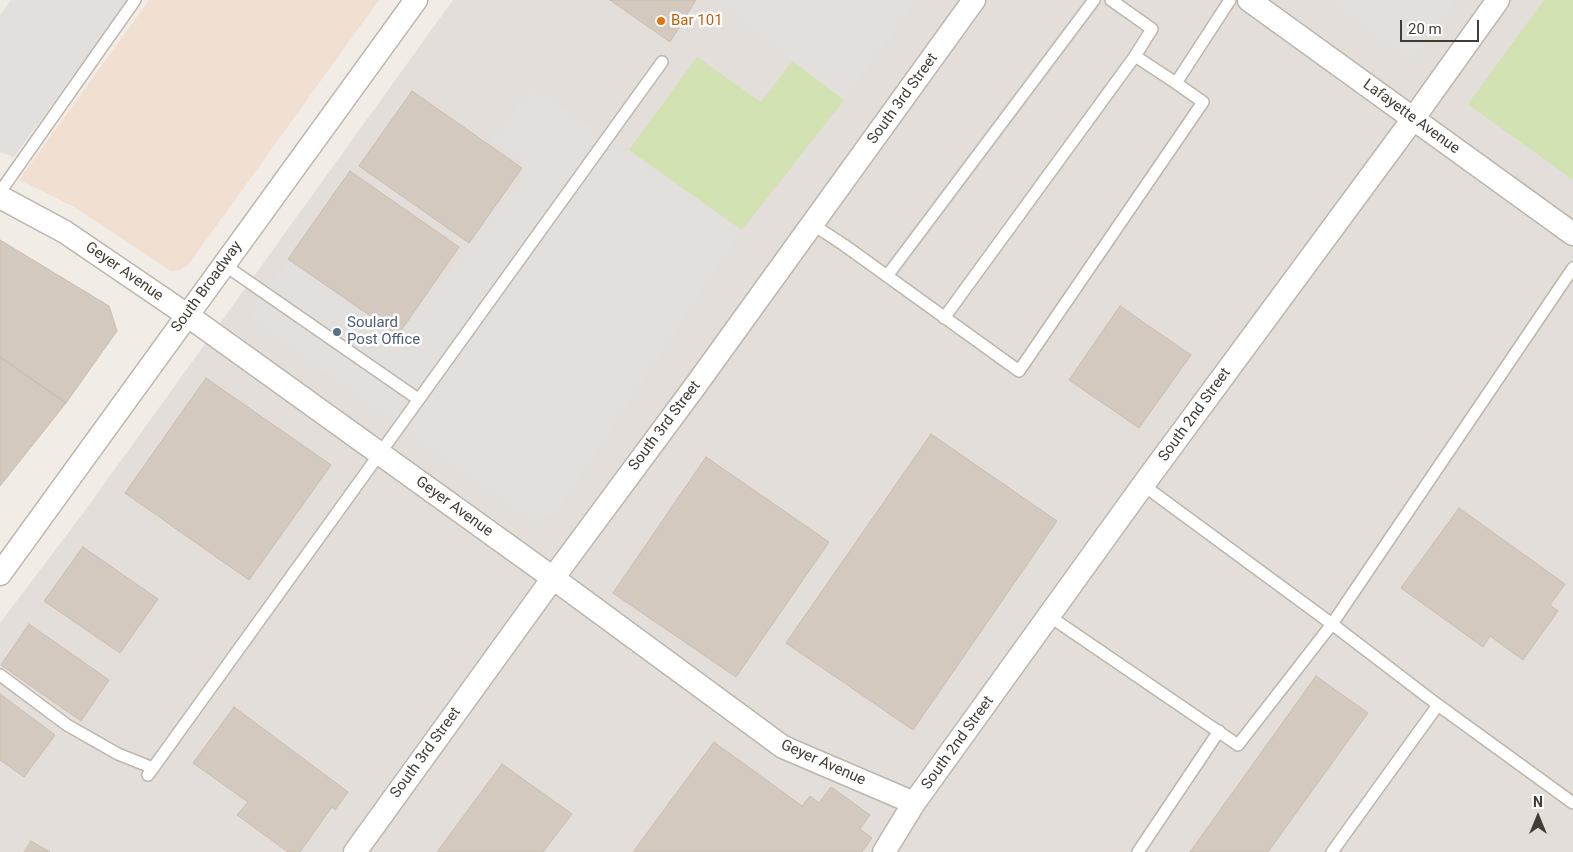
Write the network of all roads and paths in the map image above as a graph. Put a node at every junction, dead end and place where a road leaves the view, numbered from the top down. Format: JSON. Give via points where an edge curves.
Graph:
{"nodes":[{"id":1,"x":135,"y":0,"type":"edge"},
{"id":2,"x":416,"y":0,"type":"edge"},
{"id":3,"x":974,"y":0,"type":"edge"},
{"id":4,"x":1094,"y":0,"type":"edge"},
{"id":5,"x":1111,"y":0,"type":"edge"},
{"id":6,"x":1230,"y":0,"type":"edge"},
{"id":7,"x":1249,"y":0,"type":"edge"},
{"id":8,"x":1498,"y":0,"type":"edge"},
{"id":9,"x":1135,"y":56,"type":"junction"},
{"id":10,"x":662,"y":62,"type":"dead end"},
{"id":11,"x":1176,"y":83,"type":"junction"},
{"id":12,"x":1413,"y":119,"type":"junction"},
{"id":13,"x":0,"y":192,"type":"edge"},
{"id":14,"x":0,"y":197,"type":"edge"},
{"id":15,"x":812,"y":224,"type":"junction"},
{"id":16,"x":1573,"y":234,"type":"edge"},
{"id":17,"x":223,"y":264,"type":"junction"},
{"id":18,"x":1573,"y":268,"type":"edge"},
{"id":19,"x":887,"y":276,"type":"junction"},
{"id":20,"x":186,"y":315,"type":"junction"},
{"id":21,"x":944,"y":318,"type":"junction"},
{"id":22,"x":418,"y":399,"type":"junction"},
{"id":23,"x":379,"y":454,"type":"junction"},
{"id":24,"x":1143,"y":485,"type":"junction"},
{"id":25,"x":0,"y":574,"type":"edge"},
{"id":26,"x":553,"y":578,"type":"junction"},
{"id":27,"x":1049,"y":616,"type":"junction"},
{"id":28,"x":1332,"y":624,"type":"junction"},
{"id":29,"x":0,"y":675,"type":"edge"},
{"id":30,"x":1438,"y":705,"type":"junction"},
{"id":31,"x":1219,"y":731,"type":"junction"},
{"id":32,"x":914,"y":803,"type":"junction"},
{"id":33,"x":1573,"y":803,"type":"edge"},
{"id":34,"x":355,"y":852,"type":"edge"},
{"id":35,"x":884,"y":852,"type":"edge"},
{"id":36,"x":1138,"y":852,"type":"edge"},
{"id":37,"x":1332,"y":852,"type":"edge"}],
"edges":[{"from":1,"to":13,"type":"lane"},
{"from":2,"to":17,"type":"street","name":"South Broadway"},
{"from":3,"to":15,"type":"street","name":"South 3rd Street"},
{"from":4,"to":19,"type":"lane"},
{"from":5,"to":9,"type":"lane","via":[[1152,29]]},
{"from":6,"to":11,"type":"lane"},
{"from":7,"to":12,"type":"street","name":"Lafayette Avenue"},
{"from":8,"to":12,"type":"street","name":"South 2nd Street"},
{"from":9,"to":11,"type":"lane"},
{"from":9,"to":21,"type":"lane"},
{"from":10,"to":22,"type":"lane"},
{"from":11,"to":21,"type":"lane","via":[[1203,102],[1019,372]]},
{"from":12,"to":16,"type":"street","name":"Lafayette Avenue"},
{"from":12,"to":24,"type":"street","name":"South 2nd Street"},
{"from":14,"to":20,"type":"street","name":"Geyer Avenue","via":[[65,232]]},
{"from":15,"to":19,"type":"lane"},
{"from":15,"to":26,"type":"street","name":"South 3rd Street"},
{"from":17,"to":20,"type":"street","name":"South Broadway"},
{"from":17,"to":22,"type":"lane"},
{"from":18,"to":28,"type":"lane"},
{"from":19,"to":21,"type":"lane"},
{"from":20,"to":23,"type":"street","name":"Geyer Avenue"},
{"from":20,"to":25,"type":"street","name":"South Broadway"},
{"from":22,"to":23,"type":"lane"},
{"from":23,"to":26,"type":"street","name":"Geyer Avenue"},
{"from":23,"to":29,"type":"lane","via":[[150,771],[67,725]]},
{"from":24,"to":27,"type":"street","name":"South 2nd Street"},
{"from":24,"to":28,"type":"lane"},
{"from":26,"to":32,"type":"street","name":"Geyer Avenue","via":[[783,747]]},
{"from":26,"to":34,"type":"street","name":"South 3rd Street"},
{"from":27,"to":31,"type":"lane"},
{"from":27,"to":32,"type":"street","name":"South 2nd Street"},
{"from":28,"to":30,"type":"lane"},
{"from":28,"to":31,"type":"lane","via":[[1238,745]]},
{"from":30,"to":33,"type":"lane"},
{"from":30,"to":37,"type":"lane"},
{"from":31,"to":36,"type":"lane"},
{"from":32,"to":35,"type":"street","name":"South 2nd Street"}]}
